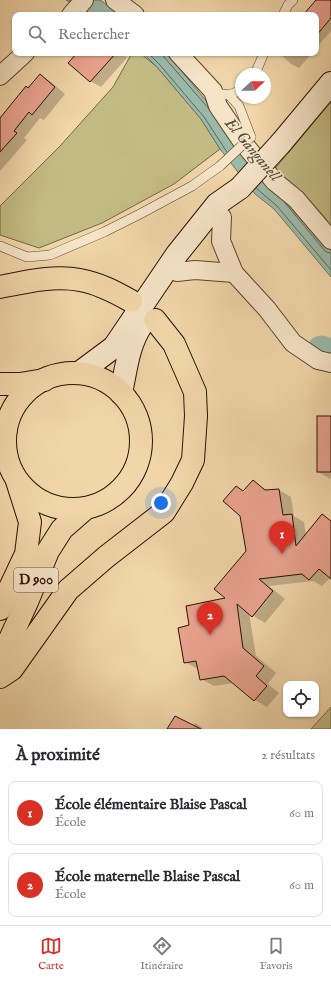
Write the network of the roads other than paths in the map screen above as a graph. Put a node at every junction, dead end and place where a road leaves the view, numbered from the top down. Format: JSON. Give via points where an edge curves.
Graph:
{"nodes":[{"id":1,"x":84,"y":0,"type":"edge"},
{"id":2,"x":115,"y":0,"type":"edge"},
{"id":3,"x":293,"y":0,"type":"edge"},
{"id":4,"x":74,"y":12,"type":"edge"},
{"id":5,"x":131,"y":12,"type":"edge"},
{"id":6,"x":284,"y":12,"type":"edge"},
{"id":7,"x":21,"y":56,"type":"edge"},
{"id":8,"x":181,"y":56,"type":"edge"},
{"id":9,"x":263,"y":56,"type":"edge"},
{"id":10,"x":258,"y":68,"type":"edge"},
{"id":11,"x":0,"y":76,"type":"edge"},
{"id":12,"x":331,"y":83,"type":"edge"},
{"id":13,"x":235,"y":91,"type":"edge"},
{"id":14,"x":221,"y":93,"type":"junction"},
{"id":15,"x":240,"y":188,"type":"junction"},
{"id":16,"x":222,"y":218,"type":"junction"},
{"id":17,"x":331,"y":240,"type":"edge"},
{"id":18,"x":0,"y":246,"type":"edge"},
{"id":19,"x":176,"y":272,"type":"junction"},
{"id":20,"x":234,"y":273,"type":"junction"},
{"id":21,"x":0,"y":287,"type":"edge"},
{"id":22,"x":131,"y":301,"type":"dead end"},
{"id":23,"x":155,"y":320,"type":"dead end"},
{"id":24,"x":131,"y":332,"type":"junction"},
{"id":25,"x":331,"y":363,"type":"edge"},
{"id":26,"x":79,"y":373,"type":"junction"},
{"id":27,"x":44,"y":380,"type":"junction"},
{"id":28,"x":0,"y":384,"type":"edge"},
{"id":29,"x":121,"y":393,"type":"junction"},
{"id":30,"x":3,"y":425,"type":"edge"},
{"id":31,"x":15,"y":476,"type":"junction"},
{"id":32,"x":86,"y":508,"type":"junction"},
{"id":33,"x":0,"y":609,"type":"edge"},
{"id":34,"x":0,"y":661,"type":"edge"},
{"id":35,"x":0,"y":677,"type":"edge"}],
"edges":[{"from":1,"to":4,"type":"street"},
{"from":2,"to":5,"type":"street"},
{"from":3,"to":6,"type":"lane"},
{"from":7,"to":11,"type":"street"},
{"from":8,"to":14,"type":"street"},
{"from":9,"to":10,"type":"lane"},
{"from":12,"to":15,"type":"main road","bridge":true},
{"from":13,"to":14,"type":"lane"},
{"from":14,"to":17,"type":"street","via":[[218,106],[246,146],[274,181],[296,198]]},
{"from":14,"to":18,"type":"lane","bridge":true,"via":[[238,106],[251,137],[220,166],[192,186],[104,232],[50,255],[27,257]]},
{"from":15,"to":16,"type":"main road","via":[[234,204]]},
{"from":15,"to":24,"type":"main road","via":[[216,204],[177,254]]},
{"from":16,"to":19,"type":"main road"},
{"from":16,"to":20,"type":"street","via":[[222,242]]},
{"from":19,"to":20,"type":"street","via":[[195,270]]},
{"from":19,"to":24,"type":"main road"},
{"from":20,"to":25,"type":"street","via":[[267,309],[293,343],[318,360]]},
{"from":21,"to":22,"type":"main road","via":[[59,278],[80,280],[108,289]]},
{"from":23,"to":35,"type":"main road","via":[[174,344],[195,392],[193,460],[164,512],[68,590],[12,669]]},
{"from":24,"to":26,"type":"main road"},
{"from":24,"to":29,"type":"main road"},
{"from":26,"to":27,"type":"main road","via":[[61,374]]},
{"from":26,"to":29,"type":"main road","via":[[94,376]]},
{"from":27,"to":28,"type":"main road"},
{"from":27,"to":30,"type":"main road","via":[[24,395]]},
{"from":29,"to":32,"type":"main road","via":[[134,411],[138,422],[141,444],[138,461],[131,477],[117,494]]},
{"from":30,"to":31,"type":"main road","via":[[8,461]]},
{"from":31,"to":32,"type":"main road","via":[[28,492],[46,503],[65,509]]},
{"from":31,"to":33,"type":"main road","number":"D 900","via":[[30,522],[26,554]]},
{"from":32,"to":34,"type":"main road","number":"D 900","via":[[62,529],[48,551]]}]}
